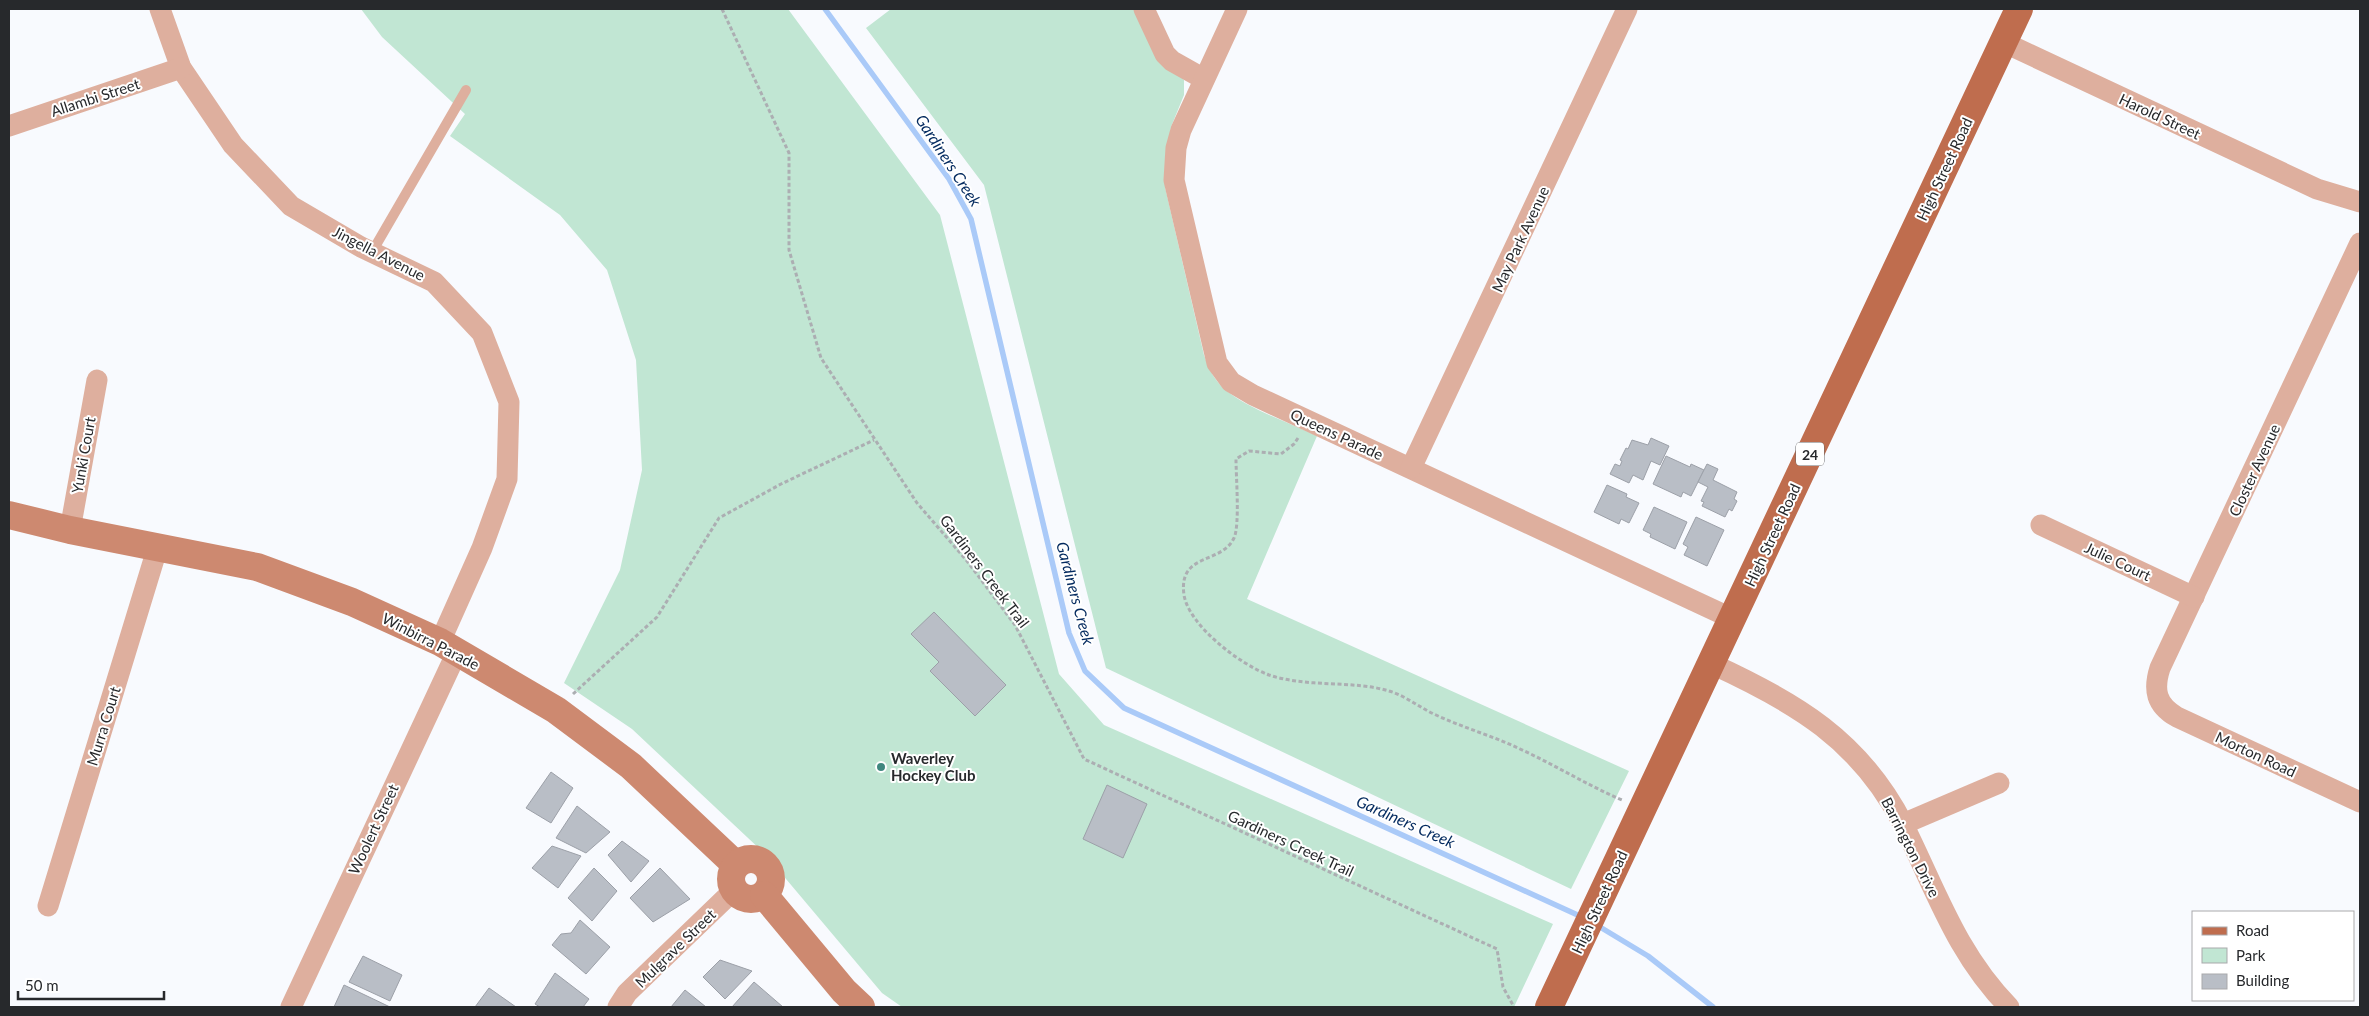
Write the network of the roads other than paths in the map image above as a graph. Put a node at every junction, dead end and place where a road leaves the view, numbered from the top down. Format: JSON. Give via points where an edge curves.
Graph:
{"nodes":[{"id":1,"x":160,"y":9,"type":"edge"},
{"id":2,"x":1144,"y":9,"type":"edge"},
{"id":3,"x":1237,"y":9,"type":"edge"},
{"id":4,"x":1627,"y":9,"type":"edge"},
{"id":5,"x":2019,"y":9,"type":"edge"},
{"id":6,"x":2003,"y":42,"type":"junction"},
{"id":7,"x":181,"y":68,"type":"junction"},
{"id":8,"x":1208,"y":71,"type":"junction"},
{"id":9,"x":466,"y":90,"type":"dead end"},
{"id":10,"x":9,"y":126,"type":"edge"},
{"id":11,"x":2317,"y":189,"type":"junction"},
{"id":12,"x":2360,"y":202,"type":"edge"},
{"id":13,"x":2360,"y":216,"type":"edge"},
{"id":14,"x":2360,"y":244,"type":"edge"},
{"id":15,"x":372,"y":252,"type":"junction"},
{"id":16,"x":97,"y":380,"type":"dead end"},
{"id":17,"x":1411,"y":468,"type":"junction"},
{"id":18,"x":9,"y":514,"type":"edge"},
{"id":19,"x":2041,"y":525,"type":"dead end"},
{"id":20,"x":9,"y":530,"type":"edge"},
{"id":21,"x":70,"y":530,"type":"junction"},
{"id":22,"x":158,"y":546,"type":"junction"},
{"id":23,"x":2194,"y":597,"type":"junction"},
{"id":24,"x":1733,"y":618,"type":"junction"},
{"id":25,"x":448,"y":647,"type":"junction"},
{"id":26,"x":1712,"y":664,"type":"junction"},
{"id":27,"x":2158,"y":698,"type":"joint"},
{"id":28,"x":1999,"y":784,"type":"dead end"},
{"id":29,"x":2360,"y":802,"type":"edge"},
{"id":30,"x":1903,"y":824,"type":"junction"},
{"id":31,"x":735,"y":878,"type":"junction"},
{"id":32,"x":764,"y":895,"type":"junction"},
{"id":33,"x":48,"y":906,"type":"dead end"},
{"id":34,"x":290,"y":1007,"type":"edge"},
{"id":35,"x":618,"y":1007,"type":"edge"},
{"id":36,"x":862,"y":1007,"type":"edge"},
{"id":37,"x":1549,"y":1007,"type":"edge"},
{"id":38,"x":2009,"y":1007,"type":"edge"}],
"edges":[{"from":1,"to":7,"type":"street","name":"Jingella Avenue"},
{"from":2,"to":8,"type":"street","via":[[1165,54],[1172,61]]},
{"from":3,"to":8,"type":"street","name":"Queens Parade"},
{"from":4,"to":17,"type":"street","name":"May Park Avenue"},
{"from":5,"to":6,"type":"main road","name":"High Street Road","number":"24"},
{"from":6,"to":11,"type":"street","name":"Harold Street"},
{"from":6,"to":24,"type":"main road","name":"High Street Road","number":"24"},
{"from":7,"to":10,"type":"street","name":"Allambi Street"},
{"from":7,"to":15,"type":"street","name":"Jingella Avenue","via":[[233,145],[291,206]]},
{"from":8,"to":17,"type":"street","name":"Queens Parade","via":[[1181,130],[1174,180],[1213,348],[1223,374],[1253,395]]},
{"from":9,"to":15,"type":"lane"},
{"from":11,"to":12,"type":"street","name":"Harold Street"},
{"from":11,"to":13,"type":"street","name":"Harold Street","via":[[2342,208]]},
{"from":14,"to":23,"type":"street","name":"Closter Avenue"},
{"from":15,"to":25,"type":"street","name":"Jingella Avenue","via":[[434,282],[482,333],[509,402],[507,478]]},
{"from":16,"to":21,"type":"street","name":"Yunki Court"},
{"from":17,"to":24,"type":"street","name":"Queens Parade"},
{"from":18,"to":21,"type":"street","name":"Winbirra Parade"},
{"from":19,"to":23,"type":"street","name":"Julie Court"},
{"from":20,"to":21,"type":"street","name":"Winbirra Parade"},
{"from":21,"to":22,"type":"street","name":"Winbirra Parade"},
{"from":22,"to":25,"type":"street","name":"Winbirra Parade","via":[[257,567],[352,602]]},
{"from":22,"to":33,"type":"street","name":"Murra Court"},
{"from":23,"to":27,"type":"street","name":"Closter Avenue","via":[[2160,668],[2156,684]]},
{"from":24,"to":26,"type":"main road","name":"High Street Road","number":"24"},
{"from":25,"to":31,"type":"street","name":"Winbirra Parade","via":[[556,710],[631,766]]},
{"from":25,"to":34,"type":"street","name":"Woolert Street"},
{"from":26,"to":30,"type":"street","name":"Barrington Drive","via":[[1774,693],[1822,725],[1873,778]]},
{"from":26,"to":37,"type":"main road","name":"High Street Road","number":"24"},
{"from":27,"to":29,"type":"street","name":"Morton Road","via":[[2164,709],[2177,717]]},
{"from":28,"to":30,"type":"street"},
{"from":30,"to":38,"type":"street","name":"Barrington Drive","via":[[1955,935],[1975,966]]},
{"from":31,"to":32,"type":"street","via":[[745,898]]},
{"from":31,"to":32,"type":"street","via":[[749,858],[764,862],[772,882]]},
{"from":31,"to":35,"type":"street","name":"Mulgrave Street","via":[[627,993]]},
{"from":32,"to":36,"type":"street","via":[[844,991]]}]}
